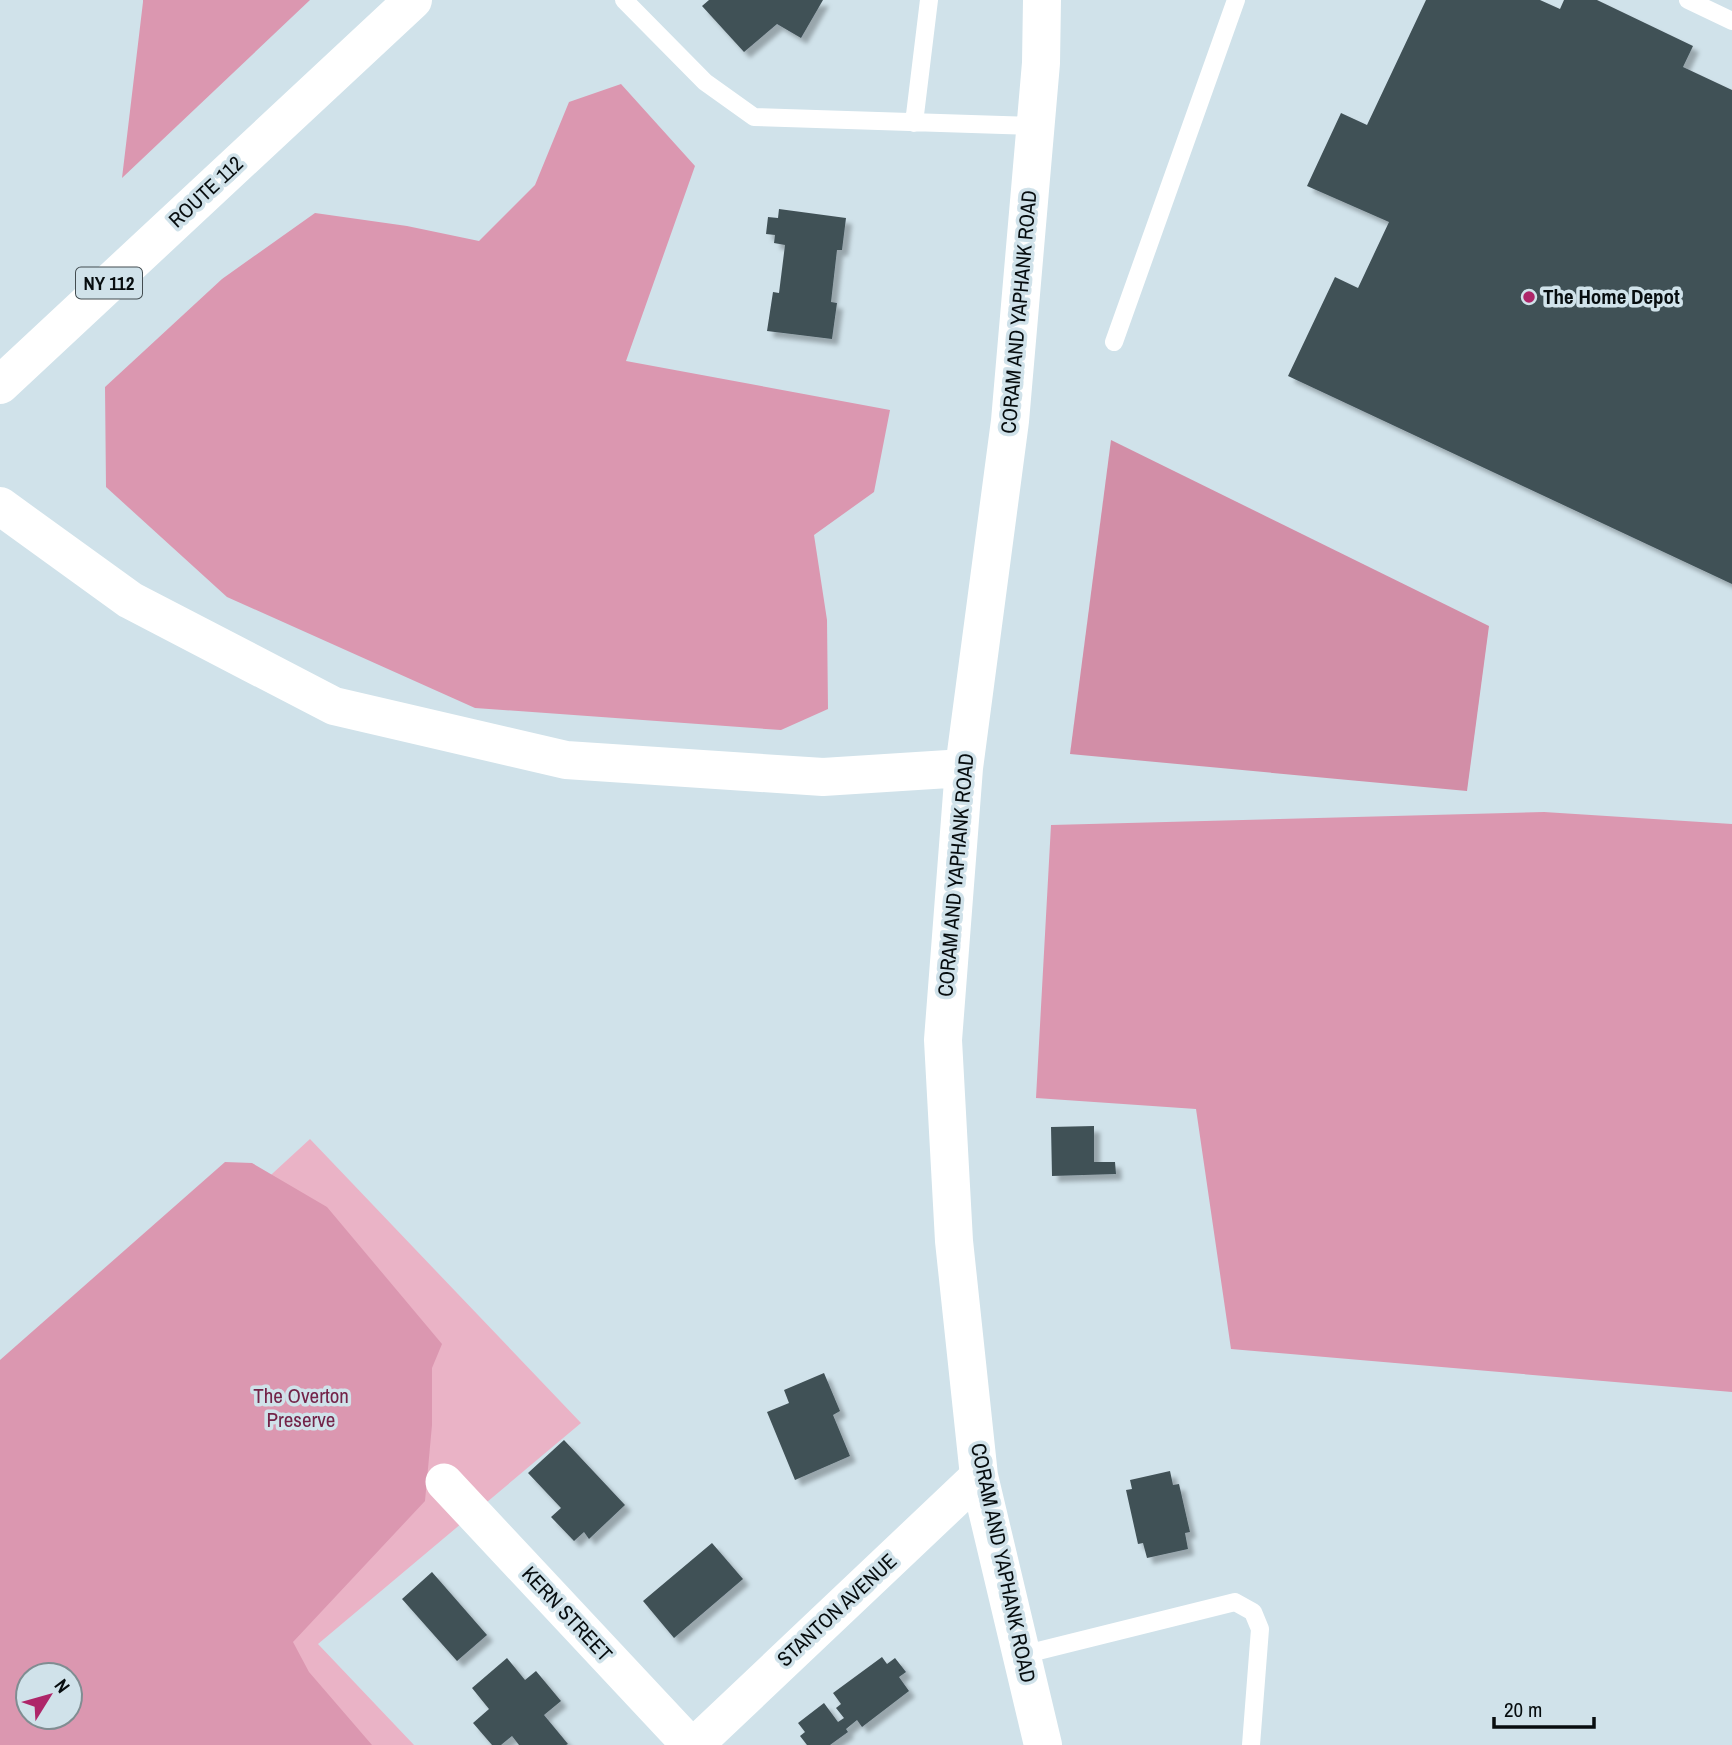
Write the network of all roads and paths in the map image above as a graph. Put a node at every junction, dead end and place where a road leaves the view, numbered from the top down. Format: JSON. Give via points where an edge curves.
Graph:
{"nodes":[{"id":1,"x":413,"y":0,"type":"edge"},
{"id":2,"x":624,"y":0,"type":"edge"},
{"id":3,"x":929,"y":0,"type":"edge"},
{"id":4,"x":1042,"y":0,"type":"edge"},
{"id":5,"x":1236,"y":0,"type":"edge"},
{"id":6,"x":1688,"y":0,"type":"edge"},
{"id":7,"x":1732,"y":21,"type":"edge"},
{"id":8,"x":914,"y":122,"type":"junction"},
{"id":9,"x":1035,"y":126,"type":"junction"},
{"id":10,"x":1114,"y":342,"type":"dead end"},
{"id":11,"x":0,"y":385,"type":"edge"},
{"id":12,"x":0,"y":506,"type":"edge"},
{"id":13,"x":964,"y":768,"type":"junction"},
{"id":14,"x":979,"y":1476,"type":"junction"},
{"id":15,"x":444,"y":1482,"type":"dead end"},
{"id":16,"x":1021,"y":1655,"type":"junction"},
{"id":17,"x":690,"y":1745,"type":"edge"},
{"id":18,"x":695,"y":1745,"type":"edge"},
{"id":19,"x":1042,"y":1745,"type":"edge"},
{"id":20,"x":1251,"y":1745,"type":"edge"}],
"edges":[{"from":1,"to":11,"type":"main road","name":"ROUTE 112","number":"NY 112"},
{"from":2,"to":8,"type":"lane","via":[[705,82],[754,117]]},
{"from":3,"to":8,"type":"lane"},
{"from":4,"to":9,"type":"main road","name":"CORAM AND YAPHANK ROAD"},
{"from":5,"to":10,"type":"lane"},
{"from":6,"to":7,"type":"lane"},
{"from":8,"to":9,"type":"lane"},
{"from":9,"to":13,"type":"main road","name":"CORAM AND YAPHANK ROAD","via":[[1010,421]]},
{"from":12,"to":13,"type":"main road","via":[[130,600],[334,706],[566,760],[823,778]]},
{"from":13,"to":14,"type":"main road","name":"CORAM AND YAPHANK ROAD","via":[[943,1040],[954,1241]]},
{"from":14,"to":16,"type":"main road","name":"CORAM AND YAPHANK ROAD"},
{"from":14,"to":18,"type":"street","name":"STANTON AVENUE"},
{"from":15,"to":17,"type":"street","name":"KERN STREET"},
{"from":16,"to":19,"type":"main road","name":"CORAM AND YAPHANK ROAD"},
{"from":16,"to":20,"type":"lane","via":[[1235,1602],[1253,1612],[1260,1629]]}]}
